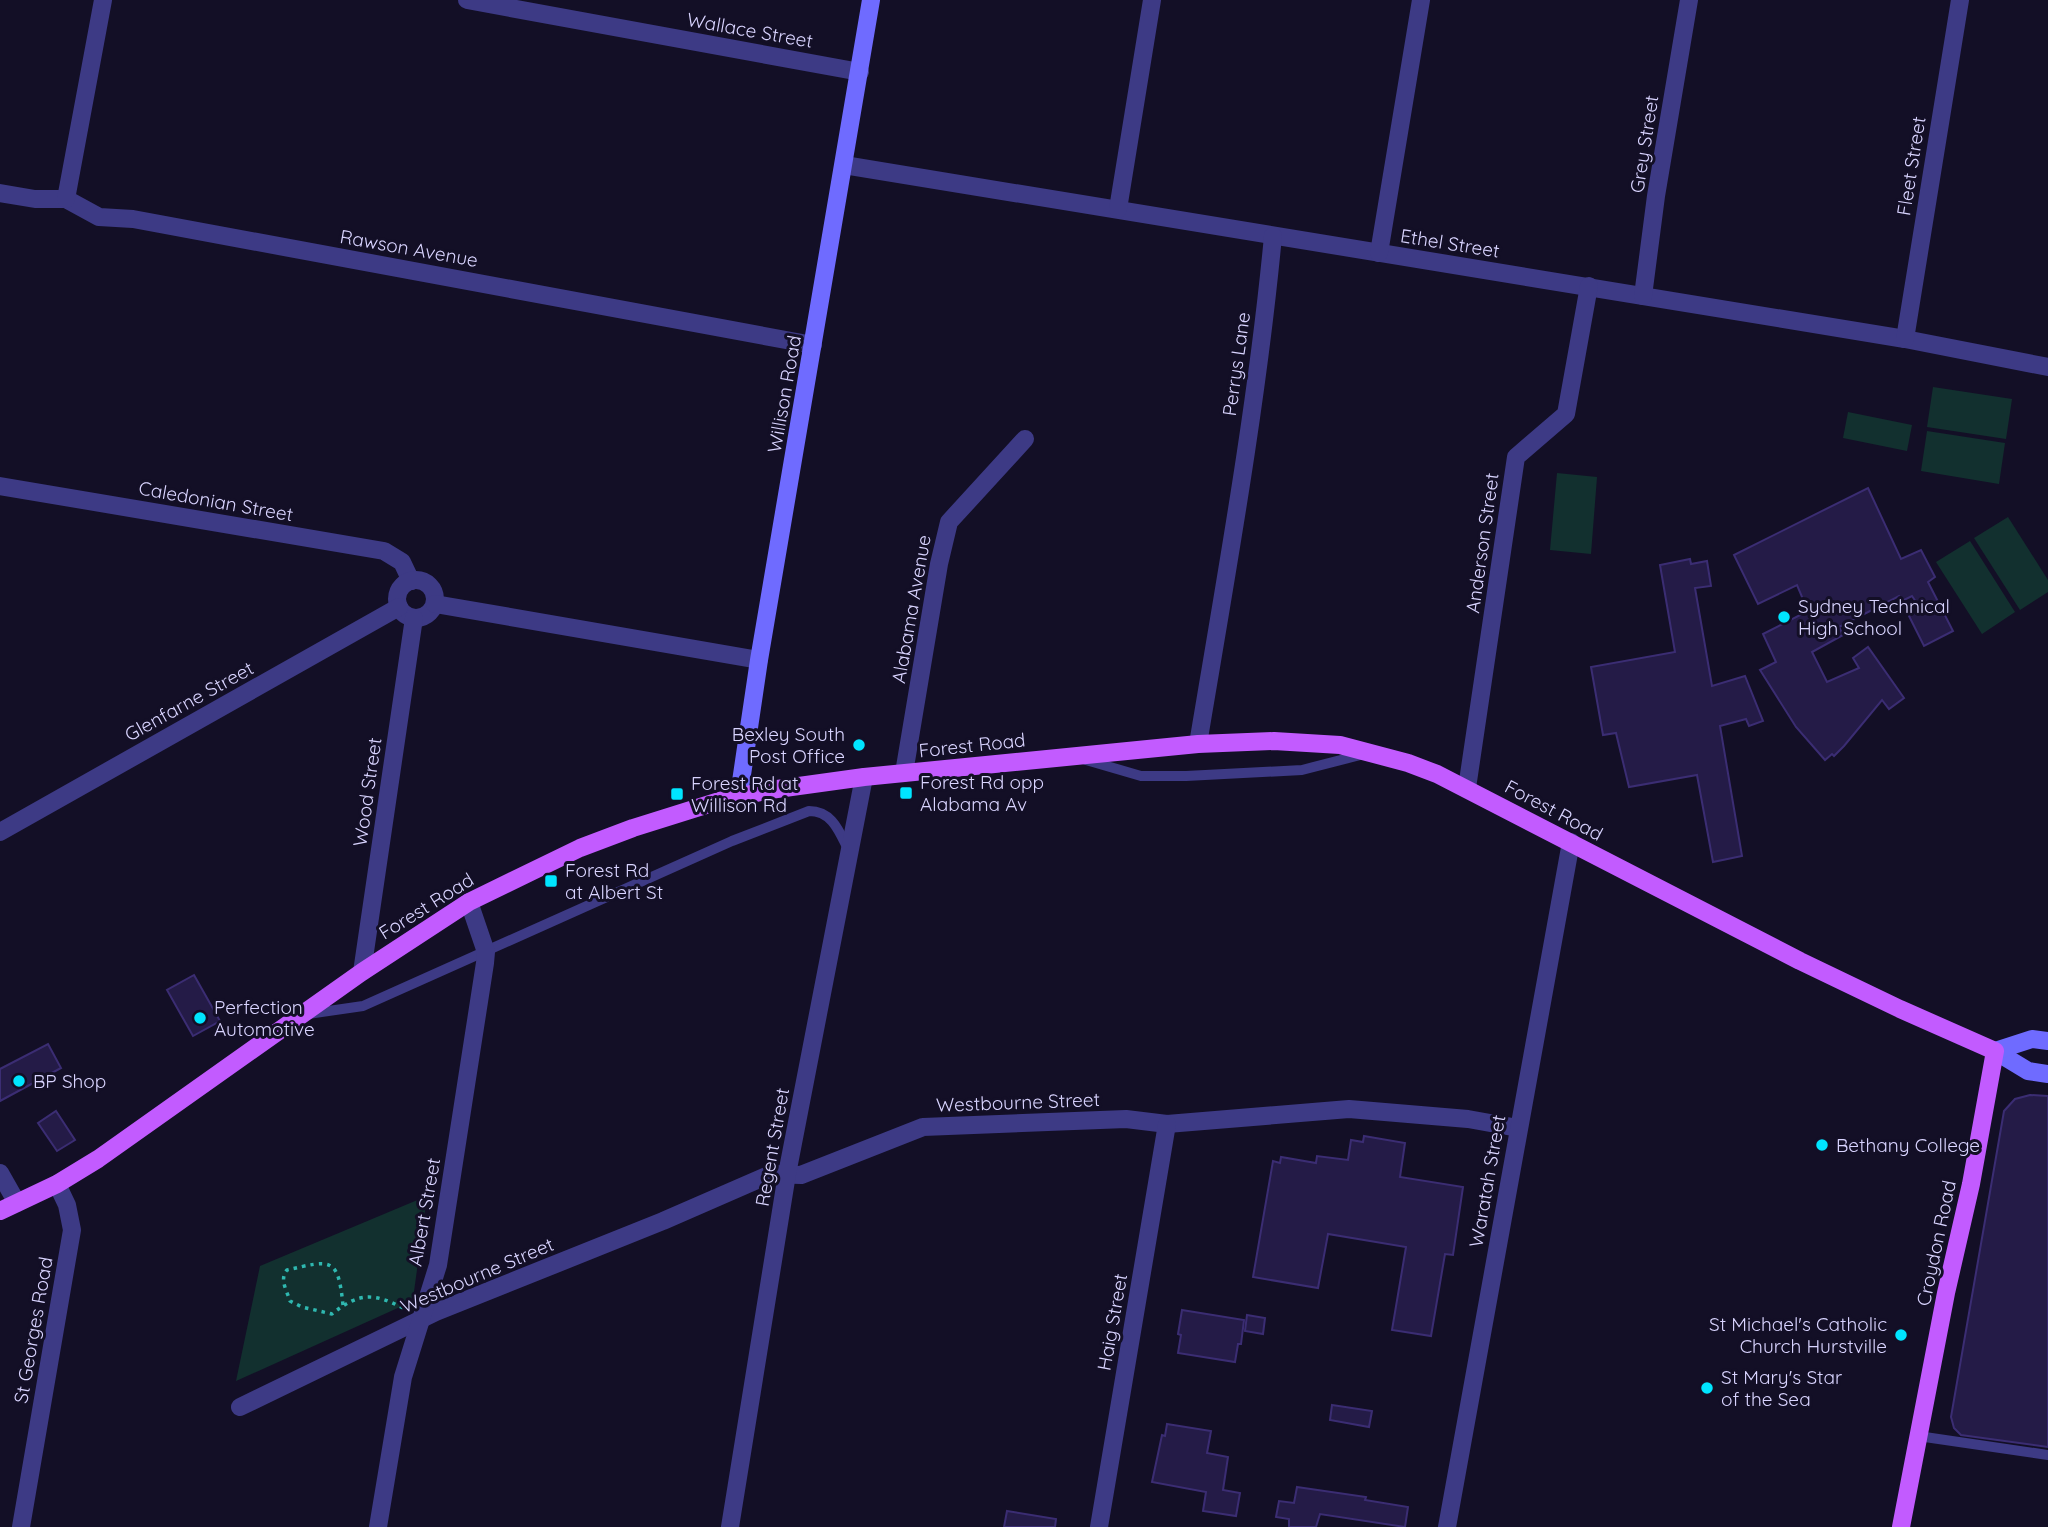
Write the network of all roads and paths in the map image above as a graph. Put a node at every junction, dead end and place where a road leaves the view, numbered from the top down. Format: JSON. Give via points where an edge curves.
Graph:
{"nodes":[{"id":1,"x":103,"y":0,"type":"edge"},
{"id":2,"x":467,"y":0,"type":"edge"},
{"id":3,"x":872,"y":0,"type":"edge"},
{"id":4,"x":1152,"y":0,"type":"edge"},
{"id":5,"x":1421,"y":0,"type":"edge"},
{"id":6,"x":1689,"y":0,"type":"edge"},
{"id":7,"x":1960,"y":0,"type":"edge"},
{"id":8,"x":860,"y":72,"type":"junction"},
{"id":9,"x":844,"y":165,"type":"junction"},
{"id":10,"x":0,"y":193,"type":"edge"},
{"id":11,"x":66,"y":199,"type":"junction"},
{"id":12,"x":1118,"y":209,"type":"junction"},
{"id":13,"x":1273,"y":236,"type":"junction"},
{"id":14,"x":1379,"y":253,"type":"junction"},
{"id":15,"x":1589,"y":286,"type":"junction"},
{"id":16,"x":1643,"y":296,"type":"junction"},
{"id":17,"x":1905,"y":339,"type":"junction"},
{"id":18,"x":813,"y":345,"type":"junction"},
{"id":19,"x":2048,"y":367,"type":"edge"},
{"id":20,"x":1025,"y":439,"type":"dead end"},
{"id":21,"x":0,"y":486,"type":"edge"},
{"id":22,"x":411,"y":581,"type":"junction"},
{"id":23,"x":435,"y":604,"type":"junction"},
{"id":24,"x":399,"y":607,"type":"junction"},
{"id":25,"x":414,"y":618,"type":"junction"},
{"id":26,"x":759,"y":660,"type":"junction"},
{"id":27,"x":1198,"y":744,"type":"junction"},
{"id":28,"x":1372,"y":752,"type":"junction"},
{"id":29,"x":1073,"y":756,"type":"junction"},
{"id":30,"x":904,"y":773,"type":"junction"},
{"id":31,"x":864,"y":777,"type":"junction"},
{"id":32,"x":1467,"y":788,"type":"junction"},
{"id":33,"x":739,"y":795,"type":"junction"},
{"id":34,"x":0,"y":832,"type":"edge"},
{"id":35,"x":1571,"y":842,"type":"junction"},
{"id":36,"x":849,"y":851,"type":"junction"},
{"id":37,"x":469,"y":902,"type":"junction"},
{"id":38,"x":486,"y":952,"type":"junction"},
{"id":39,"x":362,"y":972,"type":"junction"},
{"id":40,"x":301,"y":1015,"type":"junction"},
{"id":41,"x":2048,"y":1041,"type":"edge"},
{"id":42,"x":1995,"y":1051,"type":"junction"},
{"id":43,"x":2048,"y":1074,"type":"edge"},
{"id":44,"x":1167,"y":1124,"type":"junction"},
{"id":45,"x":1518,"y":1128,"type":"junction"},
{"id":46,"x":0,"y":1173,"type":"edge"},
{"id":47,"x":787,"y":1174,"type":"junction"},
{"id":48,"x":57,"y":1184,"type":"junction"},
{"id":49,"x":17,"y":1203,"type":"junction"},
{"id":50,"x":0,"y":1211,"type":"edge"},
{"id":51,"x":343,"y":1305,"type":"junction"},
{"id":52,"x":404,"y":1308,"type":"dead end"},
{"id":53,"x":423,"y":1319,"type":"junction"},
{"id":54,"x":240,"y":1407,"type":"dead end"},
{"id":55,"x":1918,"y":1436,"type":"junction"},
{"id":56,"x":2048,"y":1455,"type":"edge"},
{"id":57,"x":21,"y":1527,"type":"edge"},
{"id":58,"x":378,"y":1527,"type":"edge"},
{"id":59,"x":730,"y":1527,"type":"edge"},
{"id":60,"x":1099,"y":1527,"type":"edge"},
{"id":61,"x":1447,"y":1527,"type":"edge"},
{"id":62,"x":1901,"y":1527,"type":"edge"}],
"edges":[{"from":1,"to":11,"type":"street"},
{"from":2,"to":8,"type":"street","name":"Wallace Street"},
{"from":3,"to":8,"type":"main road","name":"Willison Road"},
{"from":4,"to":12,"type":"street"},
{"from":5,"to":14,"type":"street"},
{"from":6,"to":16,"type":"street","name":"Grey Street"},
{"from":7,"to":17,"type":"street","name":"Fleet Street"},
{"from":8,"to":9,"type":"main road","name":"Willison Road"},
{"from":9,"to":12,"type":"street","name":"Ethel Street"},
{"from":9,"to":18,"type":"main road","name":"Willison Road"},
{"from":10,"to":11,"type":"street","name":"Rawson Avenue"},
{"from":11,"to":18,"type":"street","name":"Rawson Avenue","via":[[99,217],[146,221]]},
{"from":12,"to":13,"type":"street","name":"Ethel Street"},
{"from":13,"to":14,"type":"street","name":"Ethel Street"},
{"from":13,"to":27,"type":"street","name":"Perrys Lane","via":[[1238,498]]},
{"from":14,"to":15,"type":"street","name":"Ethel Street"},
{"from":15,"to":16,"type":"street","name":"Ethel Street"},
{"from":15,"to":32,"type":"street","name":"Anderson Street","via":[[1566,414],[1516,457]]},
{"from":16,"to":17,"type":"street","name":"Ethel Street"},
{"from":17,"to":19,"type":"street","name":"Ethel Street"},
{"from":18,"to":26,"type":"main road","name":"Willison Road"},
{"from":20,"to":30,"type":"street","name":"Alabama Avenue","via":[[949,522]]},
{"from":21,"to":22,"type":"street","name":"Caledonian Street","via":[[384,551],[402,562]]},
{"from":22,"to":23,"type":"street","via":[[429,586]]},
{"from":22,"to":24,"type":"street","via":[[398,594]]},
{"from":23,"to":25,"type":"street","via":[[428,615]]},
{"from":23,"to":26,"type":"street"},
{"from":24,"to":25,"type":"street"},
{"from":24,"to":34,"type":"street","name":"Glenfarne Street"},
{"from":25,"to":39,"type":"street","name":"Wood Street"},
{"from":26,"to":33,"type":"main road","name":"Willison Road"},
{"from":27,"to":28,"type":"main road","name":"Forest Road","via":[[1307,742]]},
{"from":27,"to":29,"type":"main road","name":"Forest Road"},
{"from":28,"to":29,"type":"lane","via":[[1301,771],[1185,776],[1141,776]]},
{"from":28,"to":32,"type":"main road","name":"Forest Road"},
{"from":29,"to":30,"type":"main road","name":"Forest Road"},
{"from":30,"to":31,"type":"main road","name":"Forest Road"},
{"from":31,"to":33,"type":"main road","name":"Forest Road"},
{"from":31,"to":36,"type":"street","name":"Regent Street"},
{"from":32,"to":35,"type":"main road","name":"Forest Road"},
{"from":33,"to":37,"type":"main road","name":"Forest Road","via":[[580,848]]},
{"from":35,"to":42,"type":"main road","name":"Forest Road","via":[[1800,961]]},
{"from":35,"to":45,"type":"street","name":"Waratah Street"},
{"from":36,"to":38,"type":"lane","via":[[829,817],[809,810]]},
{"from":36,"to":47,"type":"street","name":"Regent Street"},
{"from":37,"to":38,"type":"street","name":"Albert Street"},
{"from":37,"to":39,"type":"main road","name":"Forest Road"},
{"from":38,"to":40,"type":"lane","via":[[363,1006]]},
{"from":38,"to":53,"type":"street","name":"Albert Street","via":[[438,1265]]},
{"from":39,"to":40,"type":"main road","name":"Forest Road"},
{"from":40,"to":48,"type":"main road","name":"Forest Road"},
{"from":41,"to":42,"type":"main road","via":[[2032,1039]]},
{"from":42,"to":43,"type":"main road","name":"Forest Road","via":[[2028,1071]]},
{"from":42,"to":55,"type":"main road","name":"Croydon Road"},
{"from":44,"to":45,"type":"street","name":"Westbourne Street","via":[[1349,1109]]},
{"from":44,"to":47,"type":"street","name":"Westbourne Street","via":[[1126,1119],[923,1126],[801,1175]]},
{"from":44,"to":60,"type":"street","name":"Haig Street"},
{"from":45,"to":61,"type":"street","name":"Waratah Street"},
{"from":46,"to":49,"type":"street"},
{"from":47,"to":53,"type":"street","name":"Westbourne Street","via":[[771,1174]]},
{"from":47,"to":59,"type":"street","name":"Regent Street"},
{"from":48,"to":49,"type":"main road","name":"Forest Road"},
{"from":48,"to":57,"type":"street","name":"St Georges Road","via":[[72,1230]]},
{"from":49,"to":50,"type":"main road","name":"Forest Road"},
{"from":51,"to":51,"type":"path","via":[[332,1314],[290,1301],[284,1273],[321,1262],[331,1266],[340,1277]]},
{"from":51,"to":52,"type":"path","via":[[369,1295]]},
{"from":53,"to":54,"type":"street","name":"Westbourne Street"},
{"from":53,"to":58,"type":"street","name":"Albert Street","via":[[403,1377]]},
{"from":55,"to":56,"type":"lane"},
{"from":55,"to":62,"type":"main road","name":"Croydon Road"}]}
